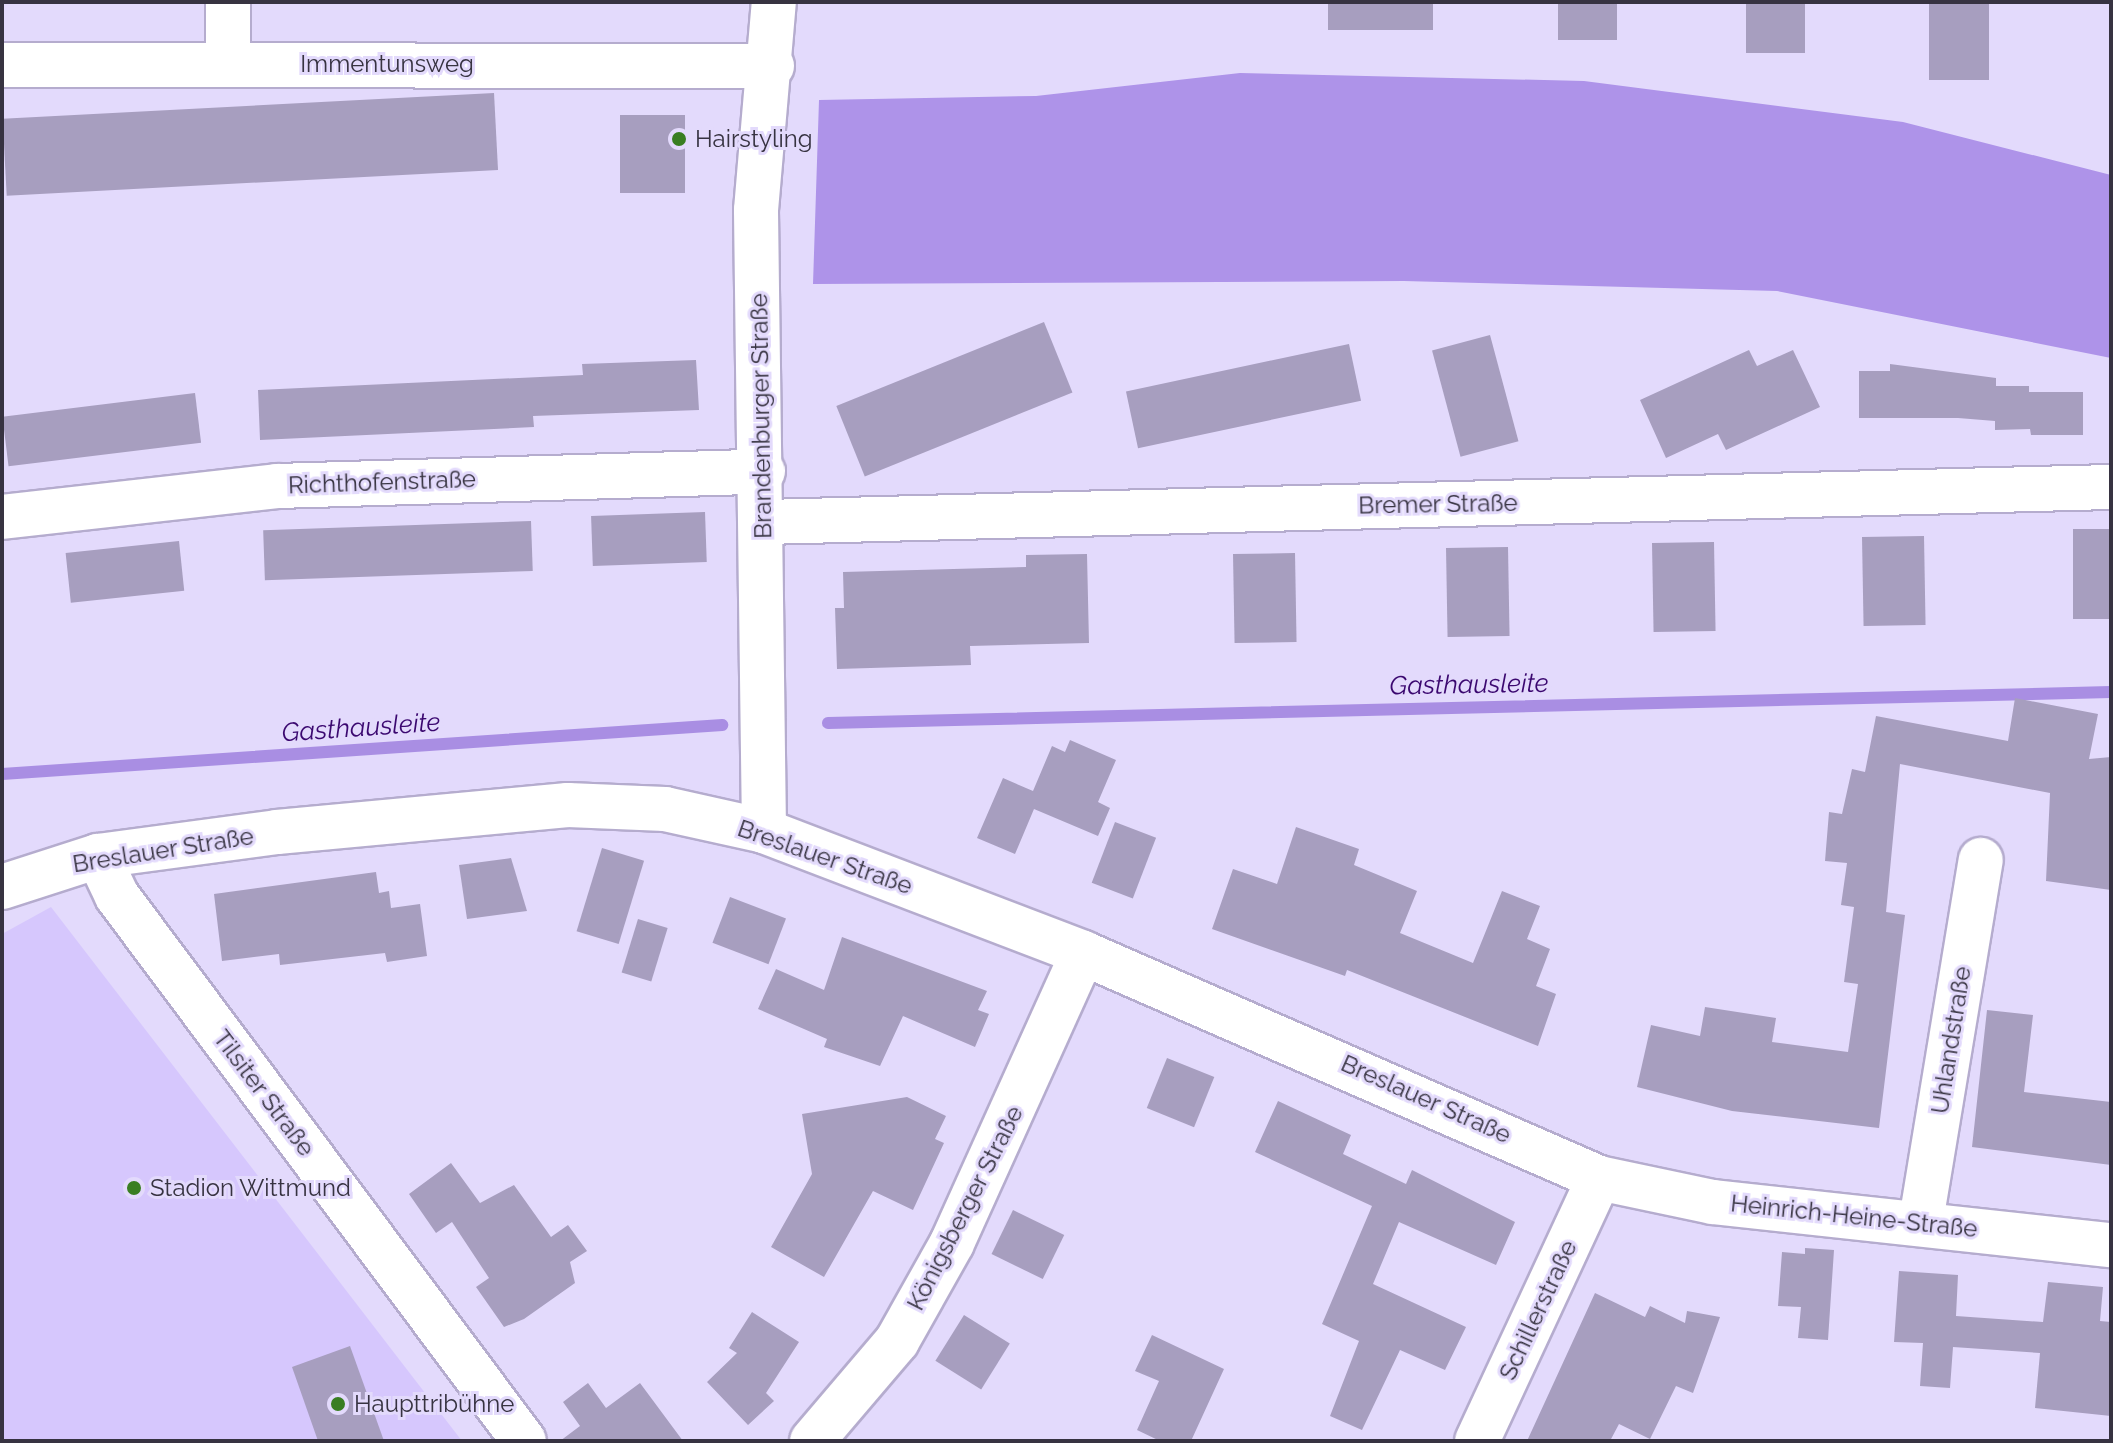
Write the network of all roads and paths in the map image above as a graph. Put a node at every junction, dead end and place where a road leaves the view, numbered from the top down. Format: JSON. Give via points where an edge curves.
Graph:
{"nodes":[{"id":1,"x":228,"y":2,"type":"edge"},
{"id":2,"x":774,"y":2,"type":"edge"},
{"id":3,"x":228,"y":63,"type":"junction"},
{"id":4,"x":2,"y":65,"type":"edge"},
{"id":5,"x":772,"y":66,"type":"junction"},
{"id":6,"x":763,"y":472,"type":"junction"},
{"id":7,"x":2111,"y":487,"type":"edge"},
{"id":8,"x":2,"y":517,"type":"edge"},
{"id":9,"x":765,"y":522,"type":"junction"},
{"id":10,"x":764,"y":831,"type":"junction"},
{"id":11,"x":98,"y":856,"type":"junction"},
{"id":12,"x":1981,"y":860,"type":"dead end"},
{"id":13,"x":2,"y":887,"type":"edge"},
{"id":14,"x":1083,"y":953,"type":"junction"},
{"id":15,"x":1599,"y":1178,"type":"junction"},
{"id":16,"x":1921,"y":1221,"type":"junction"},
{"id":17,"x":2111,"y":1245,"type":"edge"},
{"id":18,"x":524,"y":1441,"type":"edge"},
{"id":19,"x":812,"y":1441,"type":"edge"},
{"id":20,"x":1477,"y":1441,"type":"edge"}],
"edges":[{"from":1,"to":3,"type":"street"},
{"from":2,"to":5,"type":"street","name":"Brandenburger Straße"},
{"from":3,"to":4,"type":"street","name":"Immentunsweg"},
{"from":3,"to":5,"type":"street","name":"Immentunsweg"},
{"from":5,"to":6,"type":"street","name":"Brandenburger Straße","via":[[756,210]]},
{"from":6,"to":8,"type":"street","name":"Richthofenstraße","via":[[277,486]]},
{"from":6,"to":9,"type":"street","name":"Brandenburger Straße"},
{"from":7,"to":9,"type":"street","name":"Bremer Straße"},
{"from":9,"to":10,"type":"street","name":"Brandenburger Straße"},
{"from":10,"to":11,"type":"street","name":"Breslauer Straße","via":[[665,809],[568,805]]},
{"from":10,"to":14,"type":"street","name":"Breslauer Straße"},
{"from":11,"to":13,"type":"street","name":"Breslauer Straße"},
{"from":11,"to":18,"type":"street","name":"Tilsiter Straße","via":[[117,896]]},
{"from":12,"to":16,"type":"street","name":"Uhlandstraße"},
{"from":14,"to":15,"type":"street","name":"Breslauer Straße"},
{"from":14,"to":19,"type":"street","name":"Königsberger Straße","via":[[952,1243],[897,1341]]},
{"from":15,"to":16,"type":"street","name":"Heinrich-Heine-Straße","via":[[1713,1202]]},
{"from":15,"to":20,"type":"street","name":"Schillerstraße"},
{"from":16,"to":17,"type":"street","name":"Heinrich-Heine-Straße"}]}
